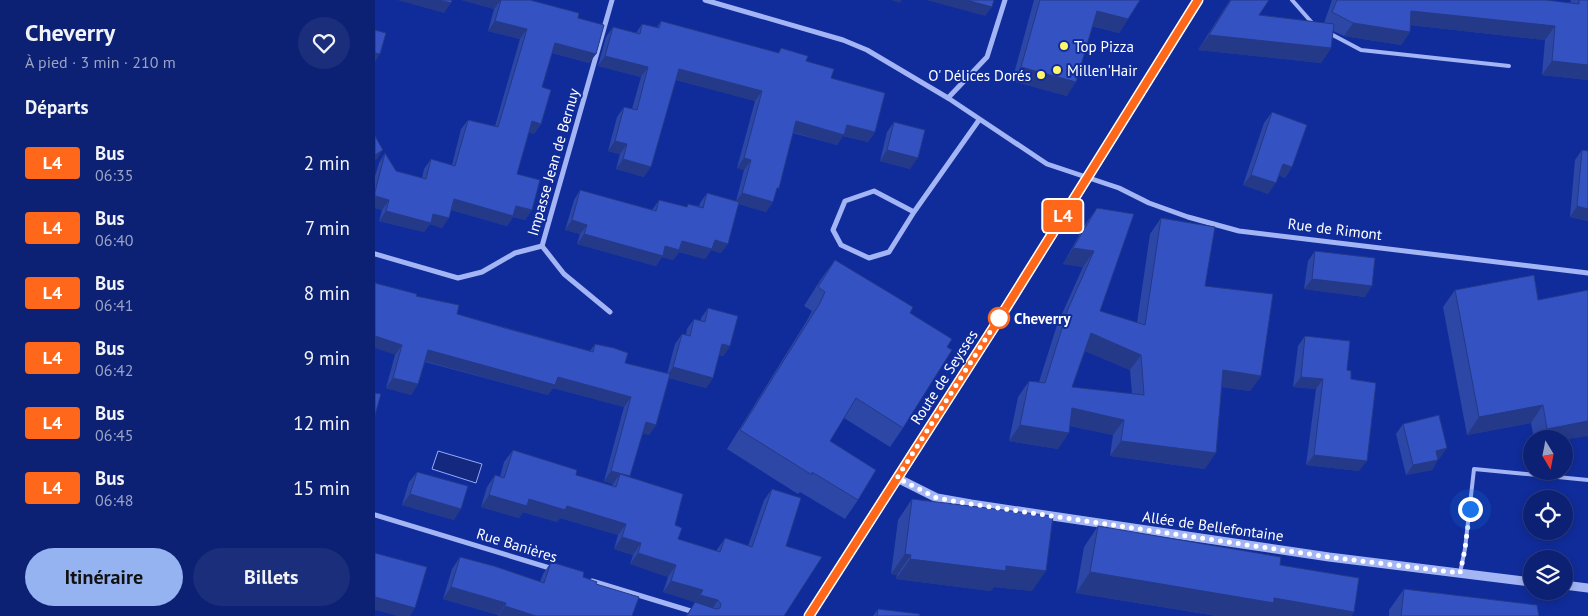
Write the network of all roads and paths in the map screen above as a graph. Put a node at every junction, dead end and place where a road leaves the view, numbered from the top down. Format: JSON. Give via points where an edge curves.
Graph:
{"nodes":[{"id":1,"x":612,"y":0,"type":"edge"},
{"id":2,"x":705,"y":0,"type":"edge"},
{"id":3,"x":1005,"y":0,"type":"edge"},
{"id":4,"x":1198,"y":0,"type":"edge"},
{"id":5,"x":1292,"y":0,"type":"edge"},
{"id":6,"x":1509,"y":66,"type":"dead end"},
{"id":7,"x":948,"y":98,"type":"junction"},
{"id":8,"x":979,"y":120,"type":"junction"},
{"id":9,"x":1087,"y":177,"type":"junction"},
{"id":10,"x":914,"y":212,"type":"junction"},
{"id":11,"x":542,"y":246,"type":"junction"},
{"id":12,"x":375,"y":254,"type":"edge"},
{"id":13,"x":1588,"y":273,"type":"edge"},
{"id":14,"x":610,"y":312,"type":"dead end"},
{"id":15,"x":897,"y":478,"type":"junction"},
{"id":16,"x":1588,"y":480,"type":"edge"},
{"id":17,"x":375,"y":515,"type":"edge"},
{"id":18,"x":556,"y":570,"type":"edge"},
{"id":19,"x":1460,"y":573,"type":"junction"},
{"id":20,"x":585,"y":578,"type":"edge"},
{"id":21,"x":1523,"y":581,"type":"edge"},
{"id":22,"x":1573,"y":586,"type":"edge"},
{"id":23,"x":1588,"y":588,"type":"edge"},
{"id":24,"x":699,"y":613,"type":"edge"},
{"id":25,"x":809,"y":616,"type":"edge"}],
"edges":[{"from":1,"to":11,"type":"street","name":"Impasse Jean de Bernuy"},
{"from":2,"to":7,"type":"street","name":"Rue de Rimont","via":[[843,40],[867,50]]},
{"from":3,"to":7,"type":"street","via":[[987,57]]},
{"from":4,"to":9,"type":"main road","name":"Route de Seysses"},
{"from":5,"to":6,"type":"lane","via":[[1314,25],[1361,50]]},
{"from":7,"to":8,"type":"street","name":"Rue de Rimont"},
{"from":8,"to":9,"type":"street","name":"Rue de Rimont","via":[[1047,164]]},
{"from":8,"to":10,"type":"street"},
{"from":9,"to":13,"type":"street","name":"Rue de Rimont","via":[[1188,217],[1239,230]]},
{"from":9,"to":15,"type":"main road","name":"Route de Seysses"},
{"from":10,"to":10,"type":"street","via":[[889,252],[869,258],[841,245],[833,230],[845,202],[874,191]]},
{"from":11,"to":12,"type":"street","name":"Impasse Jean de Bernuy","via":[[515,253],[482,272],[458,278]]},
{"from":11,"to":14,"type":"street","via":[[565,274]]},
{"from":15,"to":19,"type":"street","name":"Allée de Bellefontaine","via":[[937,498],[971,504]]},
{"from":15,"to":25,"type":"main road","name":"Route de Seysses"},
{"from":16,"to":19,"type":"lane","via":[[1474,469]]},
{"from":17,"to":18,"type":"street","name":"Rue Banières"},
{"from":19,"to":21,"type":"street","name":"Allée de Bellefontaine"},
{"from":20,"to":24,"type":"street"},
{"from":22,"to":23,"type":"street"}]}
